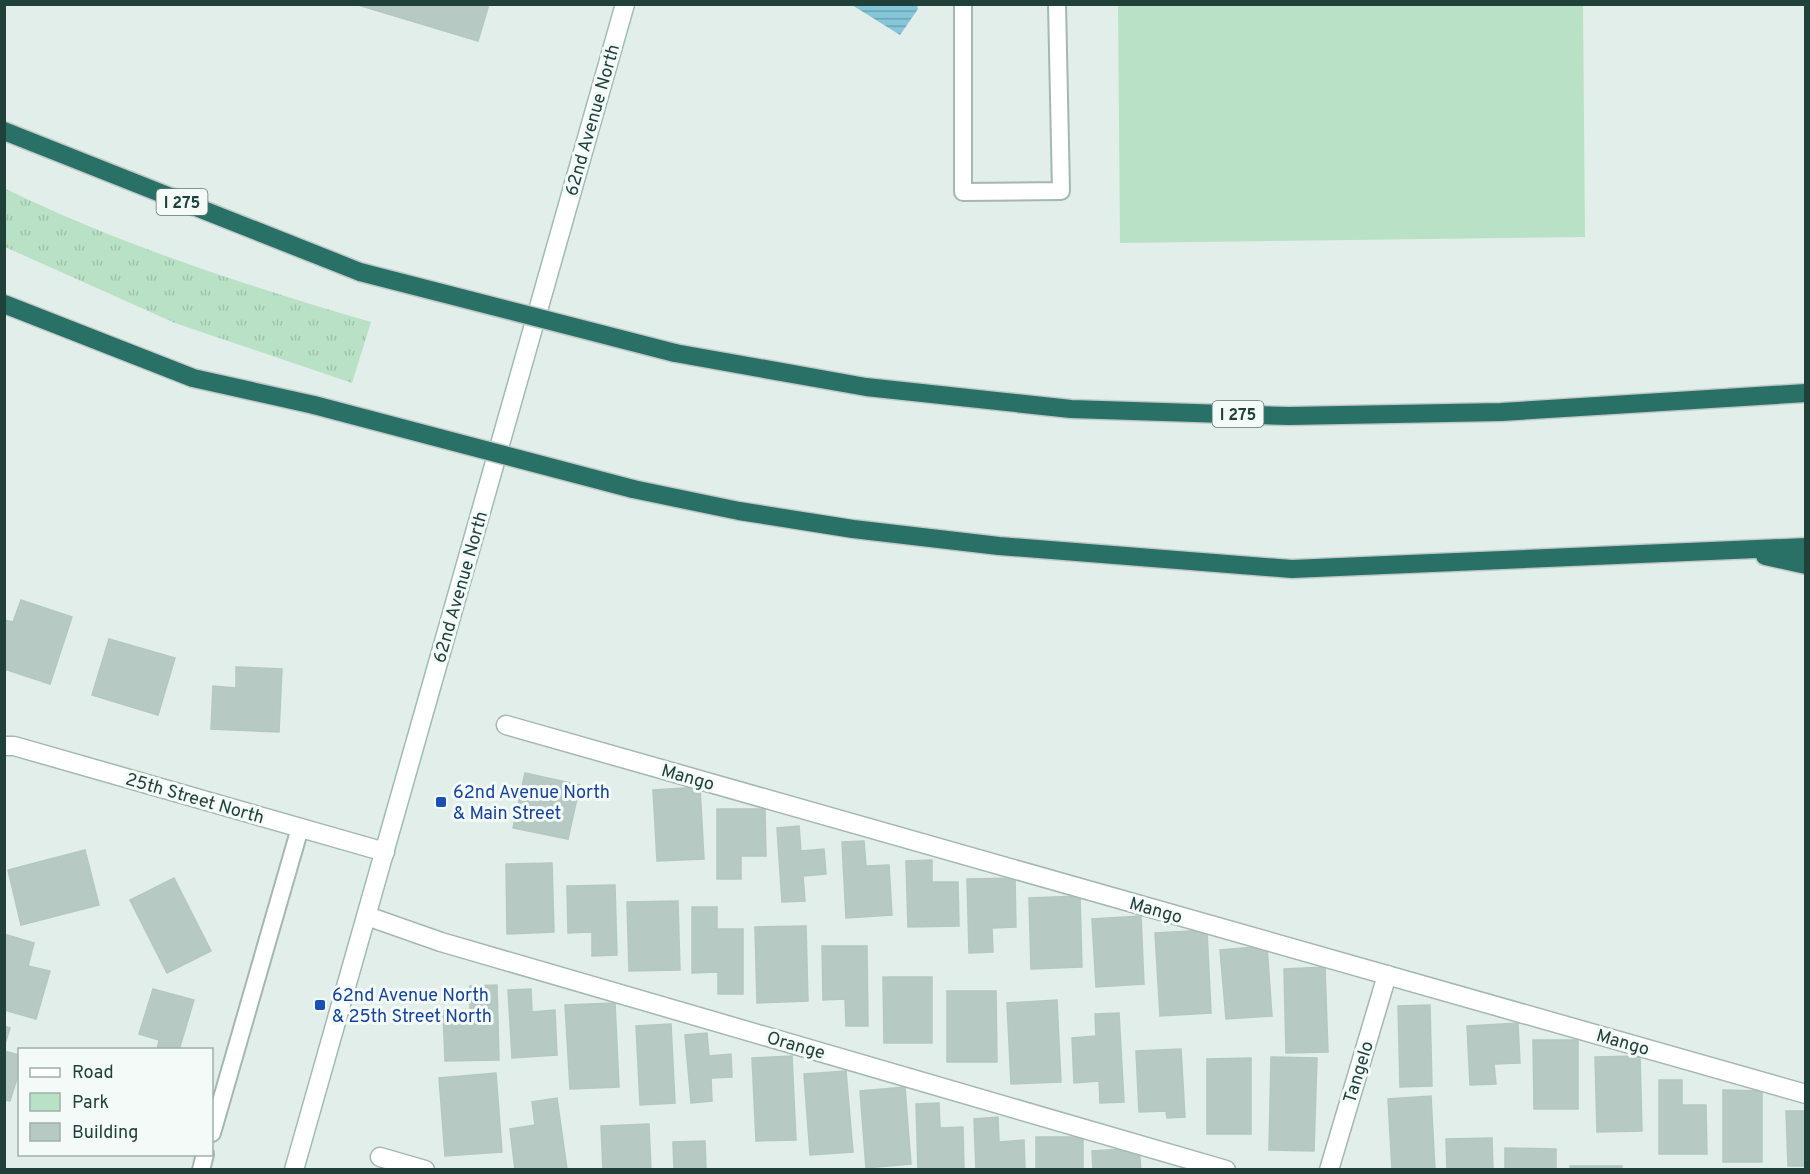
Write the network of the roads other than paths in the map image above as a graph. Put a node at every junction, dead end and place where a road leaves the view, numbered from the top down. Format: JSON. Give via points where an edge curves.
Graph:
{"nodes":[{"id":1,"x":625,"y":4,"type":"edge"},
{"id":2,"x":963,"y":4,"type":"edge"},
{"id":3,"x":1057,"y":4,"type":"edge"},
{"id":4,"x":4,"y":131,"type":"edge"},
{"id":5,"x":4,"y":304,"type":"edge"},
{"id":6,"x":1806,"y":393,"type":"edge"},
{"id":7,"x":1806,"y":547,"type":"edge"},
{"id":8,"x":1742,"y":551,"type":"junction"},
{"id":9,"x":1806,"y":564,"type":"edge"},
{"id":10,"x":506,"y":725,"type":"dead end"},
{"id":11,"x":4,"y":747,"type":"edge"},
{"id":12,"x":300,"y":828,"type":"junction"},
{"id":13,"x":385,"y":852,"type":"junction"},
{"id":14,"x":367,"y":916,"type":"junction"},
{"id":15,"x":1387,"y":975,"type":"junction"},
{"id":16,"x":1806,"y":1094,"type":"edge"},
{"id":17,"x":213,"y":1130,"type":"edge"},
{"id":18,"x":380,"y":1157,"type":"dead end"},
{"id":19,"x":294,"y":1170,"type":"edge"},
{"id":20,"x":425,"y":1170,"type":"edge"},
{"id":21,"x":1226,"y":1170,"type":"edge"},
{"id":22,"x":1329,"y":1170,"type":"edge"}],
"edges":[{"from":1,"to":13,"type":"street","name":"62nd Avenue North"},
{"from":2,"to":3,"type":"lane","via":[[963,192],[1061,191]]},
{"from":4,"to":6,"type":"highway","number":"I 275","bridge":true,"via":[[360,272],[675,352],[866,387],[1083,409],[1289,416],[1501,412]]},
{"from":5,"to":8,"type":"highway","bridge":true,"via":[[193,378],[314,405],[633,489],[853,530],[999,546],[1292,569]]},
{"from":7,"to":8,"type":"highway"},
{"from":8,"to":9,"type":"highway"},
{"from":10,"to":15,"type":"street","name":"Mango"},
{"from":11,"to":12,"type":"street","name":"25th Street North","via":[[14,746]]},
{"from":12,"to":13,"type":"street","name":"25th Street North"},
{"from":12,"to":17,"type":"lane"},
{"from":13,"to":14,"type":"street","name":"62nd Avenue North"},
{"from":14,"to":19,"type":"street","name":"62nd Avenue North"},
{"from":14,"to":21,"type":"street","name":"Orange","via":[[441,942]]},
{"from":15,"to":16,"type":"street","name":"Mango"},
{"from":15,"to":22,"type":"street","name":"Tangelo"},
{"from":18,"to":20,"type":"street"}]}
